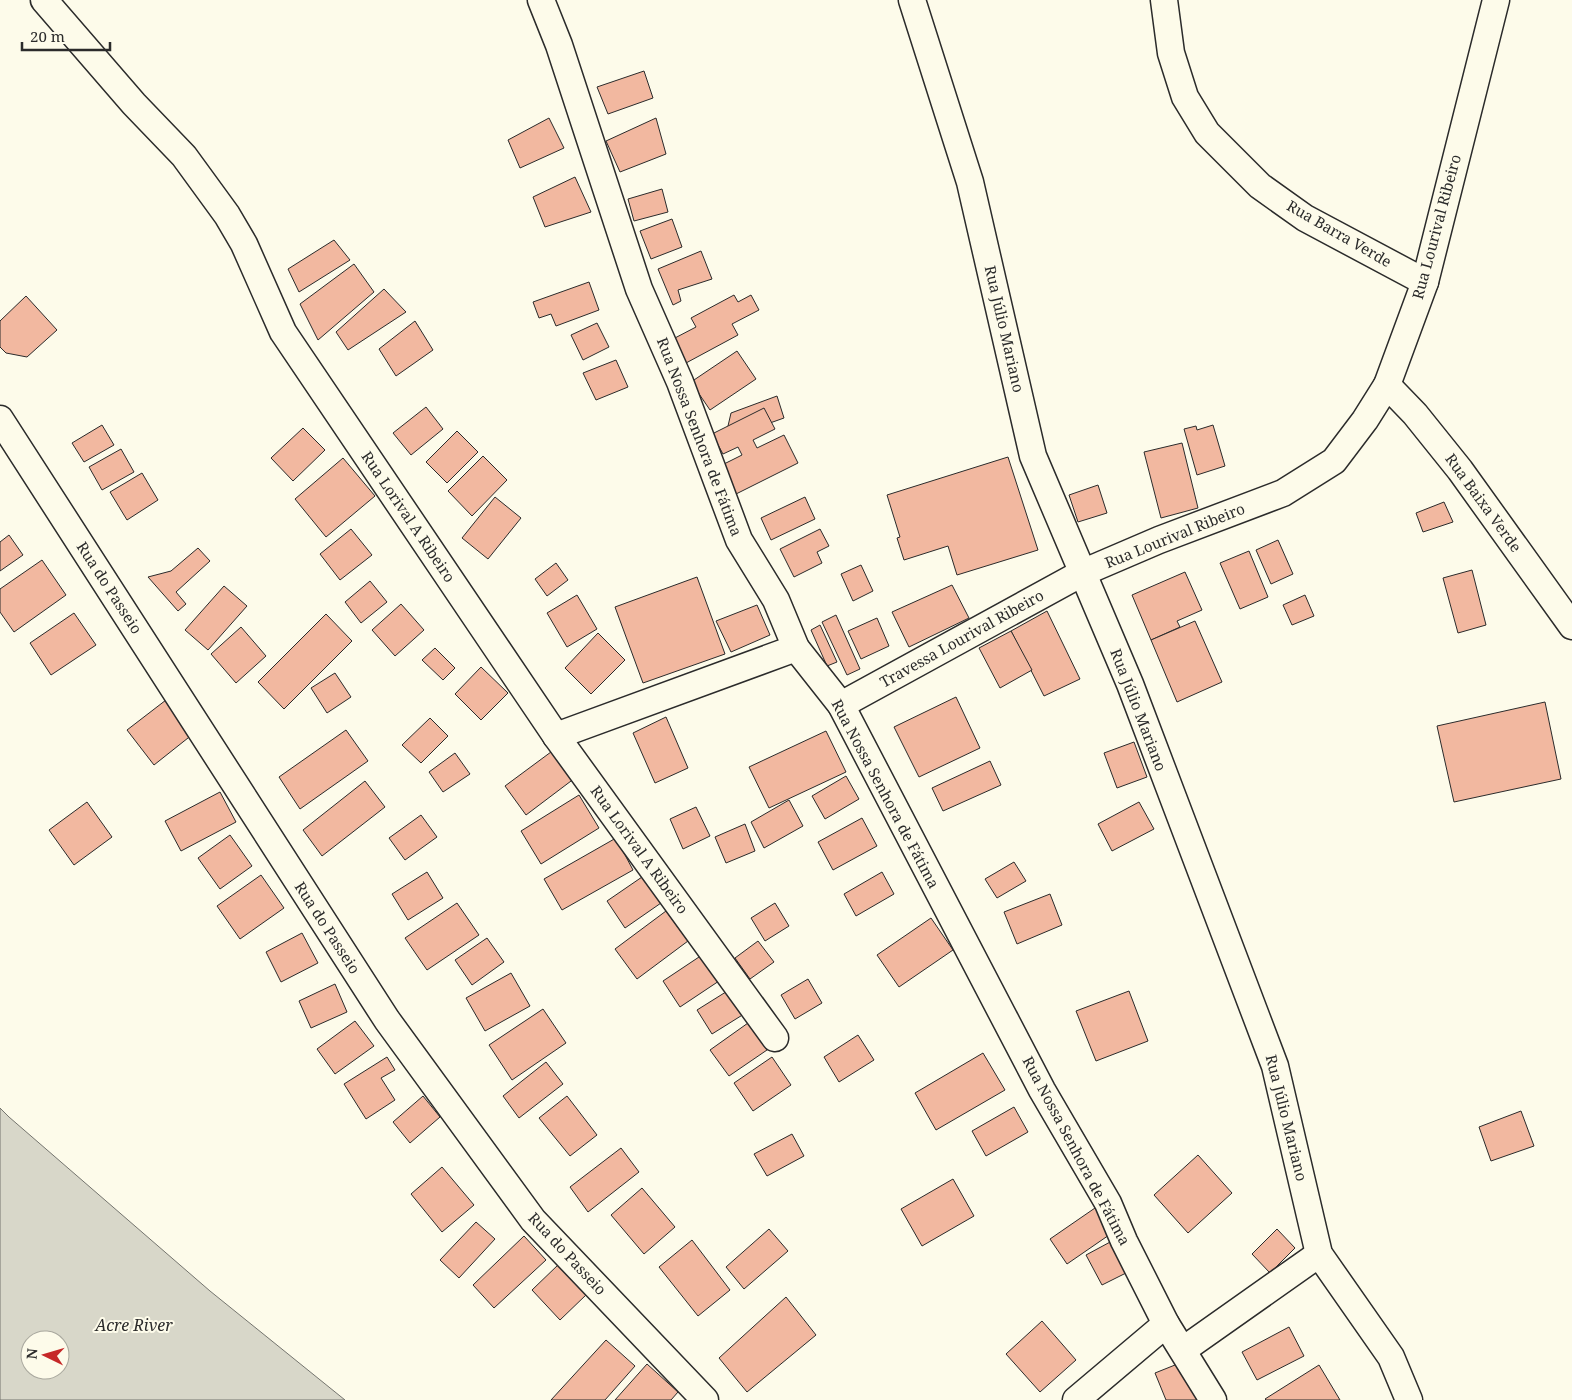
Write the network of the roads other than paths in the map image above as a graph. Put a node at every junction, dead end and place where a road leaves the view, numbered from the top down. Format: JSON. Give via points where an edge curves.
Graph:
{"nodes":[{"id":1,"x":44,"y":0,"type":"edge"},
{"id":2,"x":541,"y":0,"type":"edge"},
{"id":3,"x":912,"y":0,"type":"edge"},
{"id":4,"x":1164,"y":0,"type":"edge"},
{"id":5,"x":1496,"y":0,"type":"edge"},
{"id":6,"x":1425,"y":282,"type":"junction"},
{"id":7,"x":1386,"y":385,"type":"junction"},
{"id":8,"x":0,"y":418,"type":"edge"},
{"id":9,"x":1082,"y":573,"type":"junction"},
{"id":10,"x":1572,"y":626,"type":"edge"},
{"id":11,"x":796,"y":648,"type":"junction"},
{"id":12,"x":841,"y":705,"type":"junction"},
{"id":13,"x":556,"y":736,"type":"junction"},
{"id":14,"x":775,"y":1038,"type":"dead end"},
{"id":15,"x":1319,"y":1254,"type":"junction"},
{"id":16,"x":1166,"y":1324,"type":"junction"},
{"id":17,"x":1183,"y":1350,"type":"junction"},
{"id":18,"x":705,"y":1400,"type":"edge"},
{"id":19,"x":1076,"y":1400,"type":"edge"},
{"id":20,"x":1213,"y":1400,"type":"edge"},
{"id":21,"x":1409,"y":1400,"type":"edge"}],
"edges":[{"from":1,"to":13,"type":"street","name":"Rua Lorival A Ribeiro","via":[[184,156],[227,215],[244,244],[283,332]]},
{"from":2,"to":11,"type":"street","name":"Rua Nossa Senhora de Fátima","via":[[559,45],[639,290],[680,382],[739,540],[776,600]]},
{"from":3,"to":9,"type":"street","name":"Rua Júlio Mariano","via":[[970,182],[1033,456]]},
{"from":4,"to":6,"type":"street","name":"Rua Barra Verde","via":[[1171,53],[1185,96],[1207,133],[1260,186],[1305,218]]},
{"from":5,"to":6,"type":"street","name":"Rua Lourival Ribeiro"},
{"from":6,"to":7,"type":"street","name":"Rua Lourival Ribeiro"},
{"from":7,"to":9,"type":"street","name":"Rua Lourival Ribeiro","via":[[1334,461],[1283,493]]},
{"from":7,"to":10,"type":"street","name":"Rua Baixa Verde","via":[[1415,414],[1455,463]]},
{"from":8,"to":18,"type":"street","name":"Rua do Passeio","via":[[386,1020],[533,1220]]},
{"from":9,"to":12,"type":"street","name":"Travessa Lourival Ribeiro"},
{"from":9,"to":15,"type":"street","name":"Rua Júlio Mariano","via":[[1130,684],[1275,1066]]},
{"from":11,"to":12,"type":"street","name":"Rua Nossa Senhora de Fátima"},
{"from":11,"to":13,"type":"street"},
{"from":12,"to":16,"type":"street","name":"Rua Nossa Senhora de Fátima","via":[[1042,1090],[1108,1203]]},
{"from":13,"to":14,"type":"street","name":"Rua Lorival A Ribeiro"},
{"from":15,"to":17,"type":"street"},
{"from":15,"to":21,"type":"street","name":"Rua Júlio Mariano","via":[[1391,1357]]},
{"from":16,"to":17,"type":"street","name":"Rua Nossa Senhora de Fátima"},
{"from":16,"to":19,"type":"street"},
{"from":17,"to":20,"type":"street","name":"Rua Nossa Senhora de Fátima"}]}
